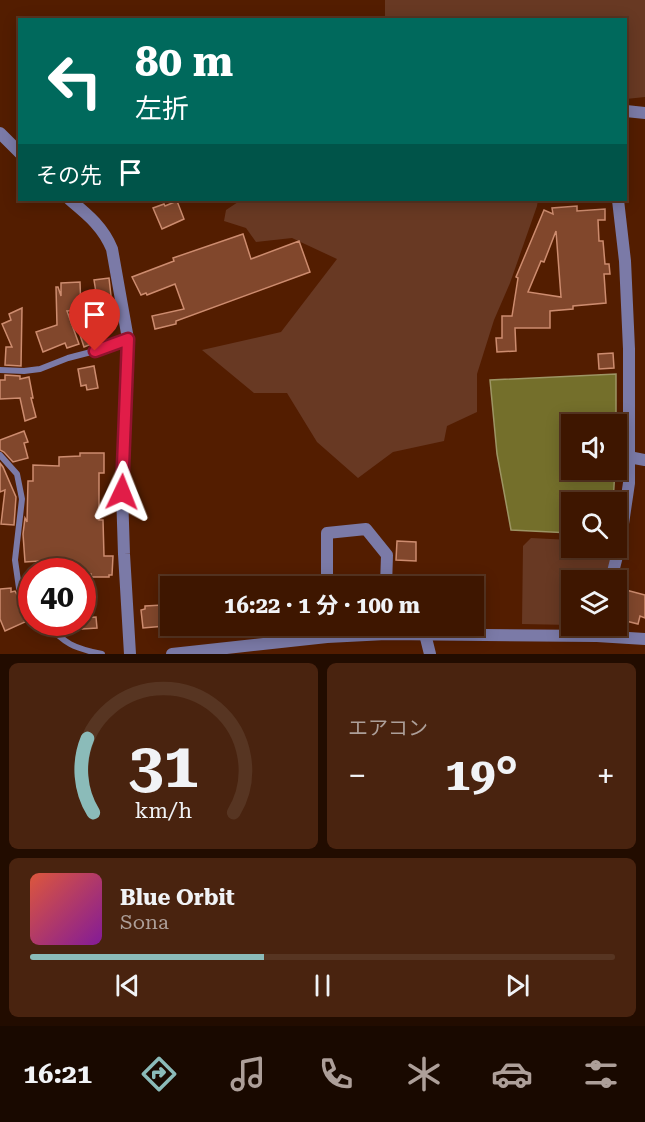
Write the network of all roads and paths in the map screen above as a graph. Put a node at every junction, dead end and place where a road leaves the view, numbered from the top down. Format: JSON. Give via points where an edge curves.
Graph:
{"nodes":[{"id":1,"x":627,"y":111,"type":"edge"},
{"id":2,"x":645,"y":113,"type":"edge"},
{"id":3,"x":0,"y":133,"type":"edge"},
{"id":4,"x":18,"y":151,"type":"edge"},
{"id":5,"x":71,"y":201,"type":"edge"},
{"id":6,"x":618,"y":201,"type":"edge"},
{"id":7,"x":128,"y":339,"type":"junction"},
{"id":8,"x":0,"y":370,"type":"edge"},
{"id":9,"x":0,"y":455,"type":"edge"},
{"id":10,"x":629,"y":457,"type":"junction"},
{"id":11,"x":645,"y":460,"type":"edge"},
{"id":12,"x":614,"y":570,"type":"edge"},
{"id":13,"x":327,"y":576,"type":"edge"},
{"id":14,"x":386,"y":576,"type":"edge"},
{"id":15,"x":18,"y":581,"type":"edge"},
{"id":16,"x":561,"y":632,"type":"edge"},
{"id":17,"x":484,"y":633,"type":"edge"},
{"id":18,"x":58,"y":636,"type":"edge"},
{"id":19,"x":293,"y":636,"type":"edge"},
{"id":20,"x":426,"y":636,"type":"edge"},
{"id":21,"x":627,"y":636,"type":"edge"},
{"id":22,"x":645,"y":639,"type":"edge"},
{"id":23,"x":102,"y":654,"type":"edge"},
{"id":24,"x":130,"y":654,"type":"edge"},
{"id":25,"x":172,"y":654,"type":"edge"},
{"id":26,"x":430,"y":654,"type":"edge"}],
"edges":[{"from":1,"to":2,"type":"street"},
{"from":3,"to":4,"type":"street"},
{"from":5,"to":7,"type":"street","via":[[96,223],[112,249]]},
{"from":6,"to":10,"type":"street","via":[[626,272]]},
{"from":7,"to":8,"type":"lane","via":[[40,369]]},
{"from":7,"to":24,"type":"street","via":[[122,492]]},
{"from":9,"to":15,"type":"lane","via":[[17,474],[22,499],[15,560]]},
{"from":10,"to":11,"type":"street"},
{"from":10,"to":12,"type":"street","via":[[626,513]]},
{"from":13,"to":14,"type":"street","via":[[327,532],[366,529],[387,555]]},
{"from":16,"to":17,"type":"street"},
{"from":18,"to":23,"type":"lane","via":[[78,649]]},
{"from":19,"to":25,"type":"street"},
{"from":20,"to":26,"type":"street"},
{"from":21,"to":22,"type":"street"}]}
